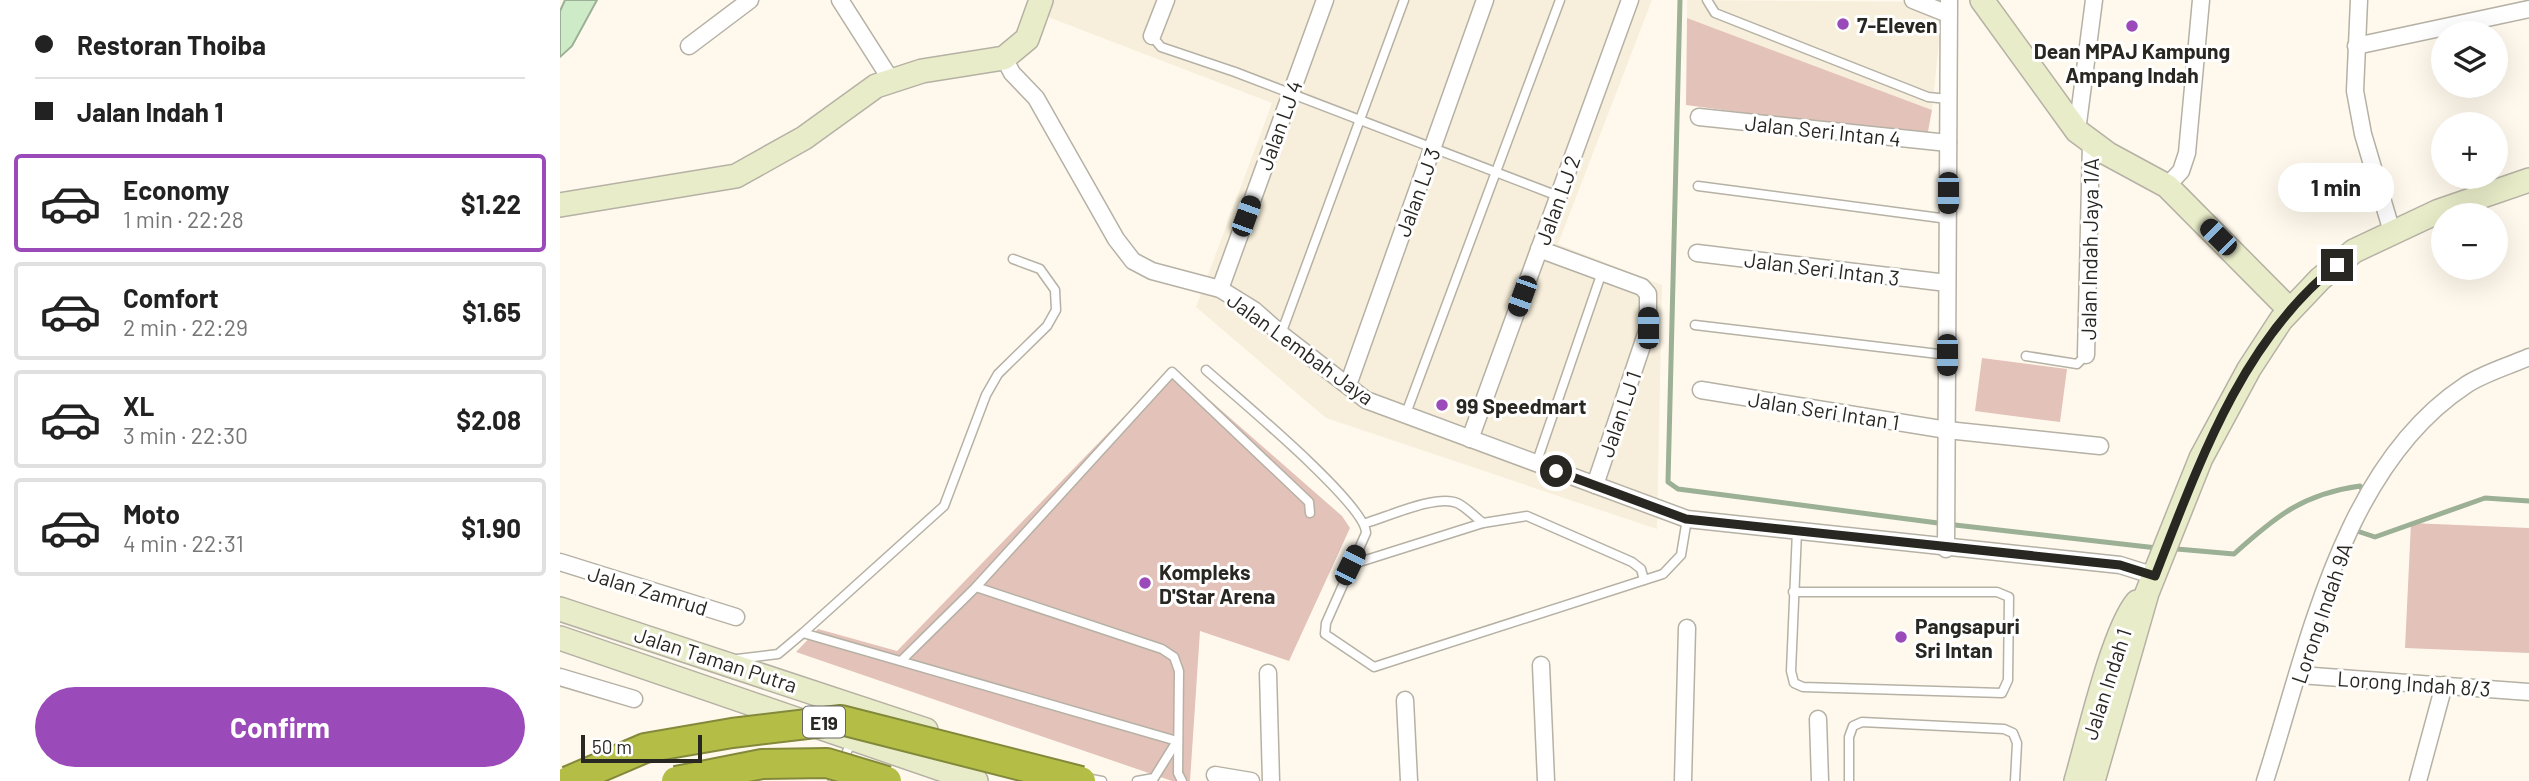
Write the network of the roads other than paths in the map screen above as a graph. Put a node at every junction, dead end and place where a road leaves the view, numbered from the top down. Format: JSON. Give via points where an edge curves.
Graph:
{"nodes":[{"id":1,"x":750,"y":0,"type":"edge"},
{"id":2,"x":840,"y":0,"type":"edge"},
{"id":3,"x":1041,"y":0,"type":"edge"},
{"id":4,"x":1166,"y":0,"type":"edge"},
{"id":5,"x":1325,"y":0,"type":"edge"},
{"id":6,"x":1404,"y":0,"type":"edge"},
{"id":7,"x":1485,"y":0,"type":"edge"},
{"id":8,"x":1560,"y":0,"type":"edge"},
{"id":9,"x":1630,"y":0,"type":"edge"},
{"id":10,"x":1707,"y":0,"type":"edge"},
{"id":11,"x":1913,"y":0,"type":"edge"},
{"id":12,"x":1982,"y":0,"type":"edge"},
{"id":13,"x":2094,"y":0,"type":"edge"},
{"id":14,"x":2201,"y":0,"type":"edge"},
{"id":15,"x":2359,"y":0,"type":"edge"},
{"id":16,"x":1948,"y":7,"type":"edge"},
{"id":17,"x":2529,"y":9,"type":"edge"},
{"id":18,"x":1152,"y":36,"type":"joint"},
{"id":19,"x":689,"y":46,"type":"dead end"},
{"id":20,"x":2356,"y":46,"type":"junction"},
{"id":21,"x":1004,"y":58,"type":"junction"},
{"id":22,"x":891,"y":80,"type":"junction"},
{"id":23,"x":1290,"y":94,"type":"junction"},
{"id":24,"x":1948,"y":99,"type":"junction"},
{"id":25,"x":1699,"y":117,"type":"dead end"},
{"id":26,"x":1360,"y":121,"type":"junction"},
{"id":27,"x":2084,"y":137,"type":"junction"},
{"id":28,"x":1948,"y":143,"type":"junction"},
{"id":29,"x":1432,"y":148,"type":"junction"},
{"id":30,"x":1496,"y":172,"type":"junction"},
{"id":31,"x":2529,"y":180,"type":"edge"},
{"id":32,"x":1698,"y":186,"type":"dead end"},
{"id":33,"x":2167,"y":186,"type":"junction"},
{"id":34,"x":1559,"y":196,"type":"junction"},
{"id":35,"x":560,"y":205,"type":"edge"},
{"id":36,"x":1948,"y":219,"type":"junction"},
{"id":37,"x":2392,"y":232,"type":"junction"},
{"id":38,"x":1539,"y":248,"type":"junction"},
{"id":39,"x":1697,"y":253,"type":"dead end"},
{"id":40,"x":1013,"y":259,"type":"dead end"},
{"id":41,"x":1602,"y":272,"type":"junction"},
{"id":42,"x":1947,"y":283,"type":"junction"},
{"id":43,"x":1220,"y":289,"type":"junction"},
{"id":44,"x":2290,"y":310,"type":"junction"},
{"id":45,"x":1695,"y":326,"type":"dead end"},
{"id":46,"x":1281,"y":334,"type":"junction"},
{"id":47,"x":1947,"y":355,"type":"junction"},
{"id":48,"x":2087,"y":355,"type":"joint"},
{"id":49,"x":2026,"y":356,"type":"dead end"},
{"id":50,"x":2529,"y":357,"type":"edge"},
{"id":51,"x":1206,"y":370,"type":"dead end"},
{"id":52,"x":1348,"y":385,"type":"junction"},
{"id":53,"x":1701,"y":390,"type":"dead end"},
{"id":54,"x":1405,"y":415,"type":"junction"},
{"id":55,"x":1947,"y":430,"type":"junction"},
{"id":56,"x":1469,"y":439,"type":"junction"},
{"id":57,"x":2100,"y":446,"type":"dead end"},
{"id":58,"x":1536,"y":464,"type":"junction"},
{"id":59,"x":1595,"y":485,"type":"junction"},
{"id":60,"x":1310,"y":513,"type":"dead end"},
{"id":61,"x":1686,"y":519,"type":"junction"},
{"id":62,"x":1366,"y":523,"type":"junction"},
{"id":63,"x":1483,"y":523,"type":"junction"},
{"id":64,"x":1797,"y":531,"type":"junction"},
{"id":65,"x":1946,"y":549,"type":"junction"},
{"id":66,"x":560,"y":562,"type":"edge"},
{"id":67,"x":1350,"y":565,"type":"junction"},
{"id":68,"x":1644,"y":580,"type":"junction"},
{"id":69,"x":2151,"y":584,"type":"junction"},
{"id":70,"x":976,"y":586,"type":"junction"},
{"id":71,"x":1793,"y":592,"type":"junction"},
{"id":72,"x":560,"y":609,"type":"edge"},
{"id":73,"x":736,"y":617,"type":"dead end"},
{"id":74,"x":1687,"y":628,"type":"dead end"},
{"id":75,"x":803,"y":633,"type":"junction"},
{"id":76,"x":560,"y":638,"type":"edge"},
{"id":77,"x":902,"y":660,"type":"junction"},
{"id":78,"x":723,"y":661,"type":"junction"},
{"id":79,"x":1541,"y":665,"type":"dead end"},
{"id":80,"x":1268,"y":673,"type":"dead end"},
{"id":81,"x":2300,"y":675,"type":"junction"},
{"id":82,"x":560,"y":677,"type":"edge"},
{"id":83,"x":2444,"y":685,"type":"junction"},
{"id":84,"x":2529,"y":692,"type":"edge"},
{"id":85,"x":634,"y":699,"type":"dead end"},
{"id":86,"x":1405,"y":700,"type":"dead end"},
{"id":87,"x":867,"y":709,"type":"junction"},
{"id":88,"x":1818,"y":719,"type":"dead end"},
{"id":89,"x":853,"y":740,"type":"junction"},
{"id":90,"x":1177,"y":741,"type":"junction"},
{"id":91,"x":1035,"y":768,"type":"junction"},
{"id":92,"x":1215,"y":775,"type":"dead end"},
{"id":93,"x":568,"y":781,"type":"edge"},
{"id":94,"x":676,"y":781,"type":"edge"},
{"id":95,"x":833,"y":781,"type":"edge"},
{"id":96,"x":887,"y":781,"type":"edge"},
{"id":97,"x":976,"y":781,"type":"edge"},
{"id":98,"x":1070,"y":781,"type":"edge"},
{"id":99,"x":1081,"y":781,"type":"edge"},
{"id":100,"x":1102,"y":781,"type":"edge"},
{"id":101,"x":1137,"y":781,"type":"edge"},
{"id":102,"x":1182,"y":781,"type":"edge"},
{"id":103,"x":1251,"y":781,"type":"edge"},
{"id":104,"x":1271,"y":781,"type":"edge"},
{"id":105,"x":1409,"y":781,"type":"edge"},
{"id":106,"x":1546,"y":781,"type":"edge"},
{"id":107,"x":1684,"y":781,"type":"edge"},
{"id":108,"x":1819,"y":781,"type":"edge"},
{"id":109,"x":1849,"y":781,"type":"edge"},
{"id":110,"x":2015,"y":781,"type":"edge"},
{"id":111,"x":2076,"y":781,"type":"edge"},
{"id":112,"x":2093,"y":781,"type":"edge"},
{"id":113,"x":2265,"y":781,"type":"edge"},
{"id":114,"x":2418,"y":781,"type":"edge"}],
"edges":[{"from":1,"to":19,"type":"street"},
{"from":2,"to":22,"type":"street"},
{"from":3,"to":21,"type":"street","via":[[1027,39]]},
{"from":4,"to":18,"type":"street"},
{"from":5,"to":23,"type":"street","name":"Jalan LJ 4"},
{"from":6,"to":26,"type":"lane"},
{"from":7,"to":29,"type":"street","name":"Jalan LJ 3"},
{"from":8,"to":30,"type":"lane"},
{"from":9,"to":34,"type":"street","name":"Jalan LJ 2"},
{"from":10,"to":24,"type":"lane","via":[[1715,13],[1928,97]]},
{"from":11,"to":16,"type":"street"},
{"from":12,"to":27,"type":"street"},
{"from":13,"to":27,"type":"street","name":"Jalan Indah Jaya 1/A"},
{"from":14,"to":33,"type":"street","via":[[2187,153],[2181,171]]},
{"from":15,"to":20,"type":"street"},
{"from":16,"to":24,"type":"street"},
{"from":17,"to":20,"type":"street"},
{"from":18,"to":23,"type":"lane","via":[[1161,47]]},
{"from":20,"to":37,"type":"street","via":[[2355,90],[2363,134]]},
{"from":21,"to":22,"type":"street"},
{"from":21,"to":43,"type":"street","name":"Jalan Lembah Jaya","via":[[1036,97],[1133,261],[1152,271]]},
{"from":22,"to":35,"type":"street","via":[[736,176]]},
{"from":23,"to":26,"type":"lane"},
{"from":23,"to":43,"type":"street","name":"Jalan LJ 4"},
{"from":24,"to":28,"type":"street"},
{"from":25,"to":28,"type":"street","name":"Jalan Seri Intan 4"},
{"from":26,"to":29,"type":"lane"},
{"from":26,"to":46,"type":"lane"},
{"from":27,"to":33,"type":"street"},
{"from":27,"to":48,"type":"street","name":"Jalan Indah Jaya 1/A"},
{"from":28,"to":36,"type":"street"},
{"from":29,"to":30,"type":"lane"},
{"from":29,"to":52,"type":"street","name":"Jalan LJ 3"},
{"from":30,"to":34,"type":"lane"},
{"from":30,"to":54,"type":"lane"},
{"from":31,"to":37,"type":"street","name":"Jalan Indah 1"},
{"from":32,"to":36,"type":"lane"},
{"from":33,"to":44,"type":"street"},
{"from":34,"to":38,"type":"street","name":"Jalan LJ 2"},
{"from":36,"to":42,"type":"street"},
{"from":37,"to":44,"type":"street","name":"Jalan Indah 1","via":[[2354,251]]},
{"from":38,"to":41,"type":"street","name":"Jalan LJ 1"},
{"from":38,"to":56,"type":"street","name":"Jalan LJ 2"},
{"from":39,"to":42,"type":"street","name":"Jalan Seri Intan 3"},
{"from":40,"to":75,"type":"lane","via":[[1040,269],[1055,290],[1056,310],[1047,326],[992,384],[944,506]]},
{"from":41,"to":58,"type":"lane"},
{"from":41,"to":59,"type":"street","name":"Jalan LJ 1","via":[[1642,287],[1648,294],[1648,328]]},
{"from":42,"to":47,"type":"street"},
{"from":43,"to":46,"type":"street","name":"Jalan Lembah Jaya"},
{"from":44,"to":69,"type":"street","name":"Jalan Indah 1","via":[[2266,341],[2201,458]]},
{"from":45,"to":47,"type":"lane"},
{"from":46,"to":52,"type":"street","name":"Jalan Lembah Jaya"},
{"from":47,"to":55,"type":"street"},
{"from":48,"to":49,"type":"lane","via":[[2077,364]]},
{"from":50,"to":81,"type":"street","name":"Lorong Indah 9A","via":[[2466,384],[2423,421],[2380,473],[2360,505],[2328,580]]},
{"from":51,"to":62,"type":"lane","via":[[1341,493]]},
{"from":52,"to":54,"type":"street","name":"Jalan Lembah Jaya","via":[[1366,400]]},
{"from":53,"to":55,"type":"street","name":"Jalan Seri Intan 1"},
{"from":54,"to":56,"type":"street","name":"Jalan Lembah Jaya"},
{"from":55,"to":57,"type":"street","name":"Jalan Seri Intan 1"},
{"from":55,"to":65,"type":"street"},
{"from":56,"to":58,"type":"street","name":"Jalan Lembah Jaya"},
{"from":58,"to":59,"type":"street","name":"Jalan Lembah Jaya"},
{"from":59,"to":61,"type":"street","name":"Jalan Lembah Jaya"},
{"from":60,"to":70,"type":"lane","via":[[1309,502],[1172,372]]},
{"from":61,"to":64,"type":"street","name":"Jalan Lembah Jaya"},
{"from":61,"to":68,"type":"lane","via":[[1681,555],[1663,574]]},
{"from":62,"to":63,"type":"lane","via":[[1449,501]]},
{"from":62,"to":67,"type":"lane","via":[[1366,533]]},
{"from":63,"to":67,"type":"lane"},
{"from":63,"to":68,"type":"lane","via":[[1527,516],[1539,519],[1632,562],[1641,569]]},
{"from":64,"to":65,"type":"street","name":"Jalan Lembah Jaya"},
{"from":64,"to":71,"type":"lane"},
{"from":65,"to":69,"type":"street","name":"Jalan Lembah Jaya","via":[[2120,565]]},
{"from":66,"to":73,"type":"street","name":"Jalan Zamrud"},
{"from":67,"to":68,"type":"lane","via":[[1325,623],[1325,634],[1374,667]]},
{"from":69,"to":111,"type":"street","name":"Jalan Indah 1","via":[[2129,613],[2119,638]]},
{"from":69,"to":112,"type":"street","name":"Jalan Indah 1"},
{"from":70,"to":77,"type":"lane"},
{"from":70,"to":90,"type":"lane","via":[[1174,657],[1179,671]]},
{"from":71,"to":71,"type":"lane","via":[[1997,592],[2009,597],[2008,680],[2002,693],[1803,687],[1794,683],[1791,671]]},
{"from":72,"to":78,"type":"street","name":"Jalan Taman Putra"},
{"from":74,"to":107,"type":"street"},
{"from":75,"to":77,"type":"lane"},
{"from":75,"to":78,"type":"lane","via":[[778,654]]},
{"from":76,"to":89,"type":"street","name":"Jalan Taman Putra"},
{"from":77,"to":90,"type":"lane"},
{"from":78,"to":87,"type":"street","name":"Jalan Taman Putra"},
{"from":79,"to":106,"type":"street"},
{"from":80,"to":104,"type":"street"},
{"from":81,"to":83,"type":"street","name":"Lorong Indah 8/3"},
{"from":81,"to":113,"type":"street","name":"Lorong Indah 9A"},
{"from":82,"to":85,"type":"street"},
{"from":83,"to":84,"type":"street","name":"Lorong Indah 8/3"},
{"from":83,"to":114,"type":"street"},
{"from":86,"to":105,"type":"street"},
{"from":87,"to":89,"type":"lane"},
{"from":87,"to":91,"type":"street","name":"Jalan Taman Putra"},
{"from":88,"to":108,"type":"street"},
{"from":89,"to":95,"type":"lane"},
{"from":89,"to":97,"type":"street","name":"Jalan Taman Putra"},
{"from":90,"to":101,"type":"lane","via":[[1154,778]]},
{"from":90,"to":102,"type":"lane"},
{"from":91,"to":98,"type":"street","name":"Jalan Taman Putra"},
{"from":91,"to":100,"type":"lane"},
{"from":92,"to":103,"type":"street"},
{"from":93,"to":99,"type":"highway","number":"E19","bridge":true,"via":[[645,748],[841,720]]},
{"from":94,"to":96,"type":"highway","number":"E19","bridge":true,"via":[[762,764],[827,763]]},
{"from":109,"to":110,"type":"lane","via":[[1849,737],[1853,726],[1862,722],[2004,729],[2013,733],[2017,743]]}]}
